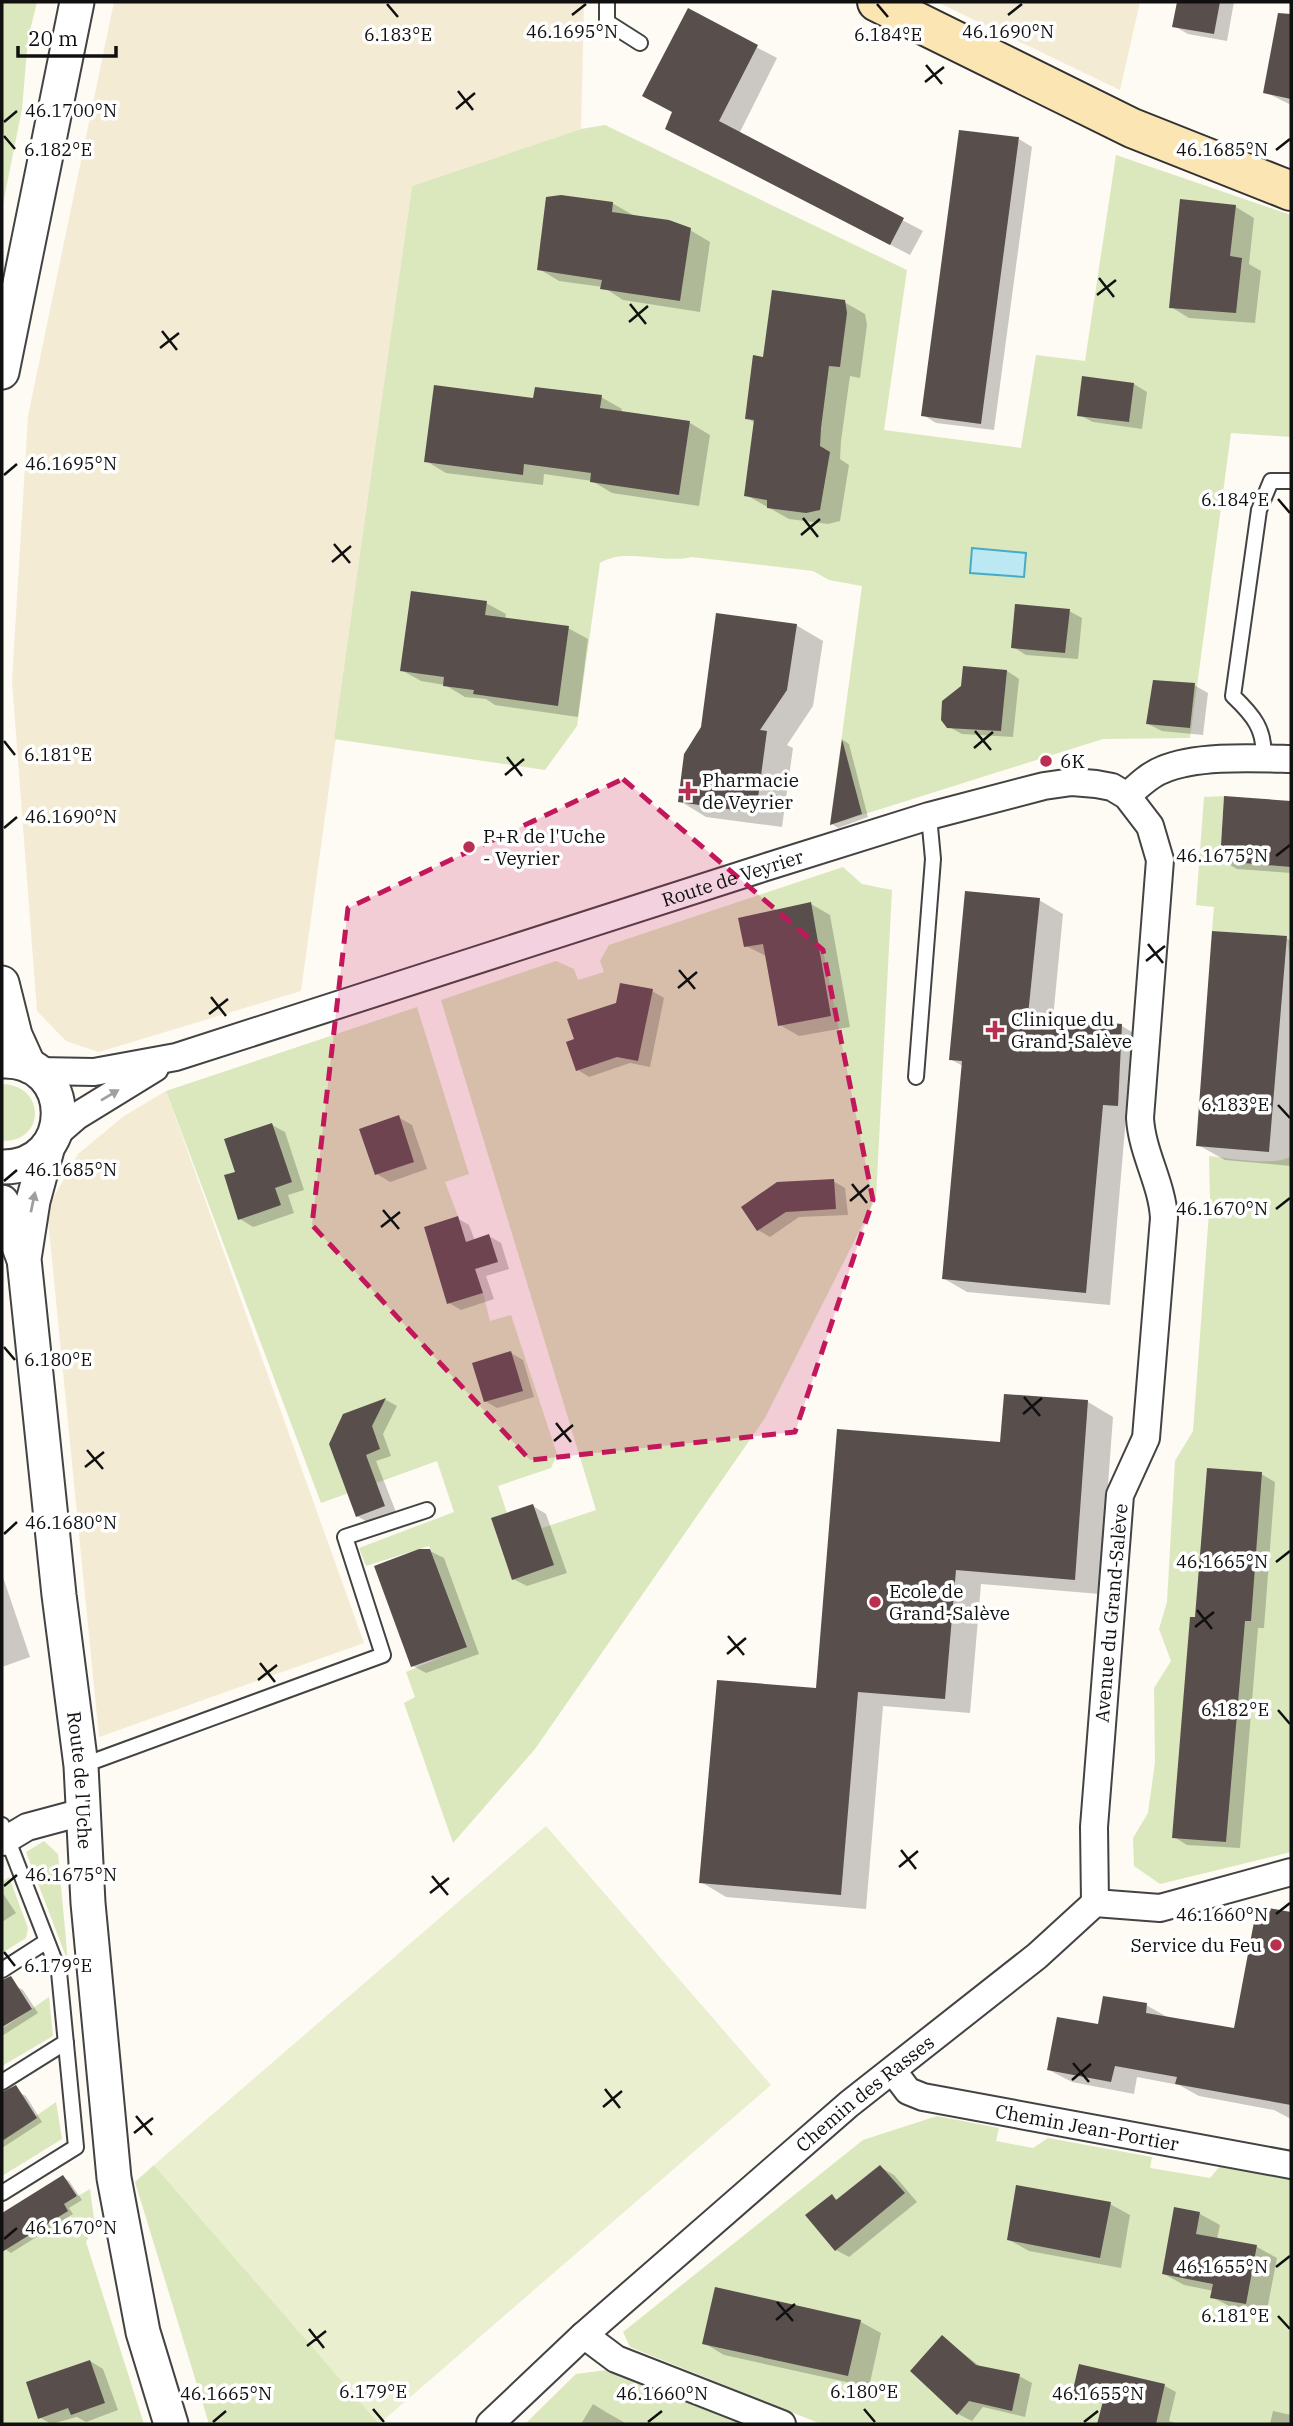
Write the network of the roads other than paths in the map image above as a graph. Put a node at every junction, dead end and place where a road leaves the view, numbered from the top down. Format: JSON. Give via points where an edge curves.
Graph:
{"nodes":[{"id":1,"x":607,"y":2,"type":"edge"},
{"id":2,"x":877,"y":2,"type":"edge"},
{"id":3,"x":79,"y":5,"type":"edge"},
{"id":4,"x":640,"y":43,"type":"dead end"},
{"id":5,"x":1291,"y":191,"type":"edge"},
{"id":6,"x":2,"y":372,"type":"edge"},
{"id":7,"x":1291,"y":481,"type":"edge"},
{"id":8,"x":1263,"y":759,"type":"junction"},
{"id":9,"x":1291,"y":759,"type":"edge"},
{"id":10,"x":1128,"y":796,"type":"junction"},
{"id":11,"x":929,"y":816,"type":"junction"},
{"id":12,"x":2,"y":983,"type":"edge"},
{"id":13,"x":176,"y":1057,"type":"junction"},
{"id":14,"x":23,"y":1066,"type":"edge"},
{"id":15,"x":916,"y":1077,"type":"dead end"},
{"id":16,"x":51,"y":1141,"type":"junction"},
{"id":17,"x":2,"y":1167,"type":"edge"},
{"id":18,"x":2,"y":1202,"type":"edge"},
{"id":19,"x":24,"y":1259,"type":"junction"},
{"id":20,"x":427,"y":1510,"type":"dead end"},
{"id":21,"x":81,"y":1766,"type":"junction"},
{"id":22,"x":83,"y":1812,"type":"junction"},
{"id":23,"x":3,"y":1835,"type":"edge"},
{"id":24,"x":1291,"y":1872,"type":"edge"},
{"id":25,"x":1095,"y":1903,"type":"junction"},
{"id":26,"x":47,"y":1941,"type":"junction"},
{"id":27,"x":2,"y":1969,"type":"edge"},
{"id":28,"x":66,"y":2042,"type":"junction"},
{"id":29,"x":893,"y":2071,"type":"junction"},
{"id":30,"x":2,"y":2082,"type":"edge"},
{"id":31,"x":1291,"y":2165,"type":"edge"},
{"id":32,"x":2,"y":2193,"type":"edge"},
{"id":33,"x":584,"y":2335,"type":"junction"},
{"id":34,"x":171,"y":2424,"type":"edge"},
{"id":35,"x":490,"y":2424,"type":"edge"},
{"id":36,"x":782,"y":2424,"type":"edge"}],
"edges":[{"from":1,"to":4,"type":"lane","via":[[607,22]]},
{"from":2,"to":5,"type":"main road","via":[[1095,112]]},
{"from":3,"to":6,"type":"street"},
{"from":7,"to":8,"type":"lane","via":[[1271,481],[1259,510],[1233,696],[1254,716],[1265,740]]},
{"from":8,"to":9,"type":"street"},
{"from":8,"to":10,"type":"street","via":[[1172,766]]},
{"from":10,"to":11,"type":"street","name":"Route de Veyrier","via":[[1112,787],[1072,782]]},
{"from":10,"to":25,"type":"street","name":"Avenue du Grand-Salève","via":[[1150,826],[1160,860],[1140,1118],[1164,1218],[1146,1438],[1120,1494],[1094,1827]]},
{"from":11,"to":13,"type":"street","name":"Route de Veyrier"},
{"from":11,"to":15,"type":"lane","via":[[933,859]]},
{"from":12,"to":14,"type":"street"},
{"from":13,"to":14,"type":"street","name":"Route de Veyrier","via":[[94,1072]]},
{"from":16,"to":13,"type":"street","name":"Route de Veyrier","one_way":true,"via":[[94,1105]]},
{"from":14,"to":16,"type":"street","name":"Route de l'Uche","via":[[55,1093],[58,1114]]},
{"from":16,"to":17,"type":"street","via":[[25,1164]]},
{"from":19,"to":16,"type":"street","name":"Route de l'Uche","one_way":true,"via":[[33,1201]]},
{"from":18,"to":19,"type":"street","name":"Route de l'Uche"},
{"from":19,"to":21,"type":"street","name":"Route de l'Uche"},
{"from":20,"to":21,"type":"lane","via":[[345,1537],[383,1655]]},
{"from":21,"to":22,"type":"street","name":"Route de l'Uche"},
{"from":22,"to":23,"type":"street"},
{"from":22,"to":34,"type":"street","name":"Route de l'Uche","via":[[114,2178],[140,2322]]},
{"from":23,"to":26,"type":"lane"},
{"from":24,"to":25,"type":"street","via":[[1160,1908]]},
{"from":25,"to":29,"type":"street","name":"Chemin des Rasses","via":[[1037,1956]]},
{"from":26,"to":27,"type":"lane"},
{"from":26,"to":28,"type":"lane","via":[[59,1972]]},
{"from":28,"to":30,"type":"lane"},
{"from":28,"to":32,"type":"lane","via":[[76,2147]]},
{"from":29,"to":31,"type":"street","name":"Chemin Jean-Portier","via":[[908,2091],[923,2097]]},
{"from":29,"to":33,"type":"street","name":"Chemin des Rasses"},
{"from":33,"to":35,"type":"street","name":"Chemin des Rasses"},
{"from":33,"to":36,"type":"street","via":[[616,2359]]}]}
